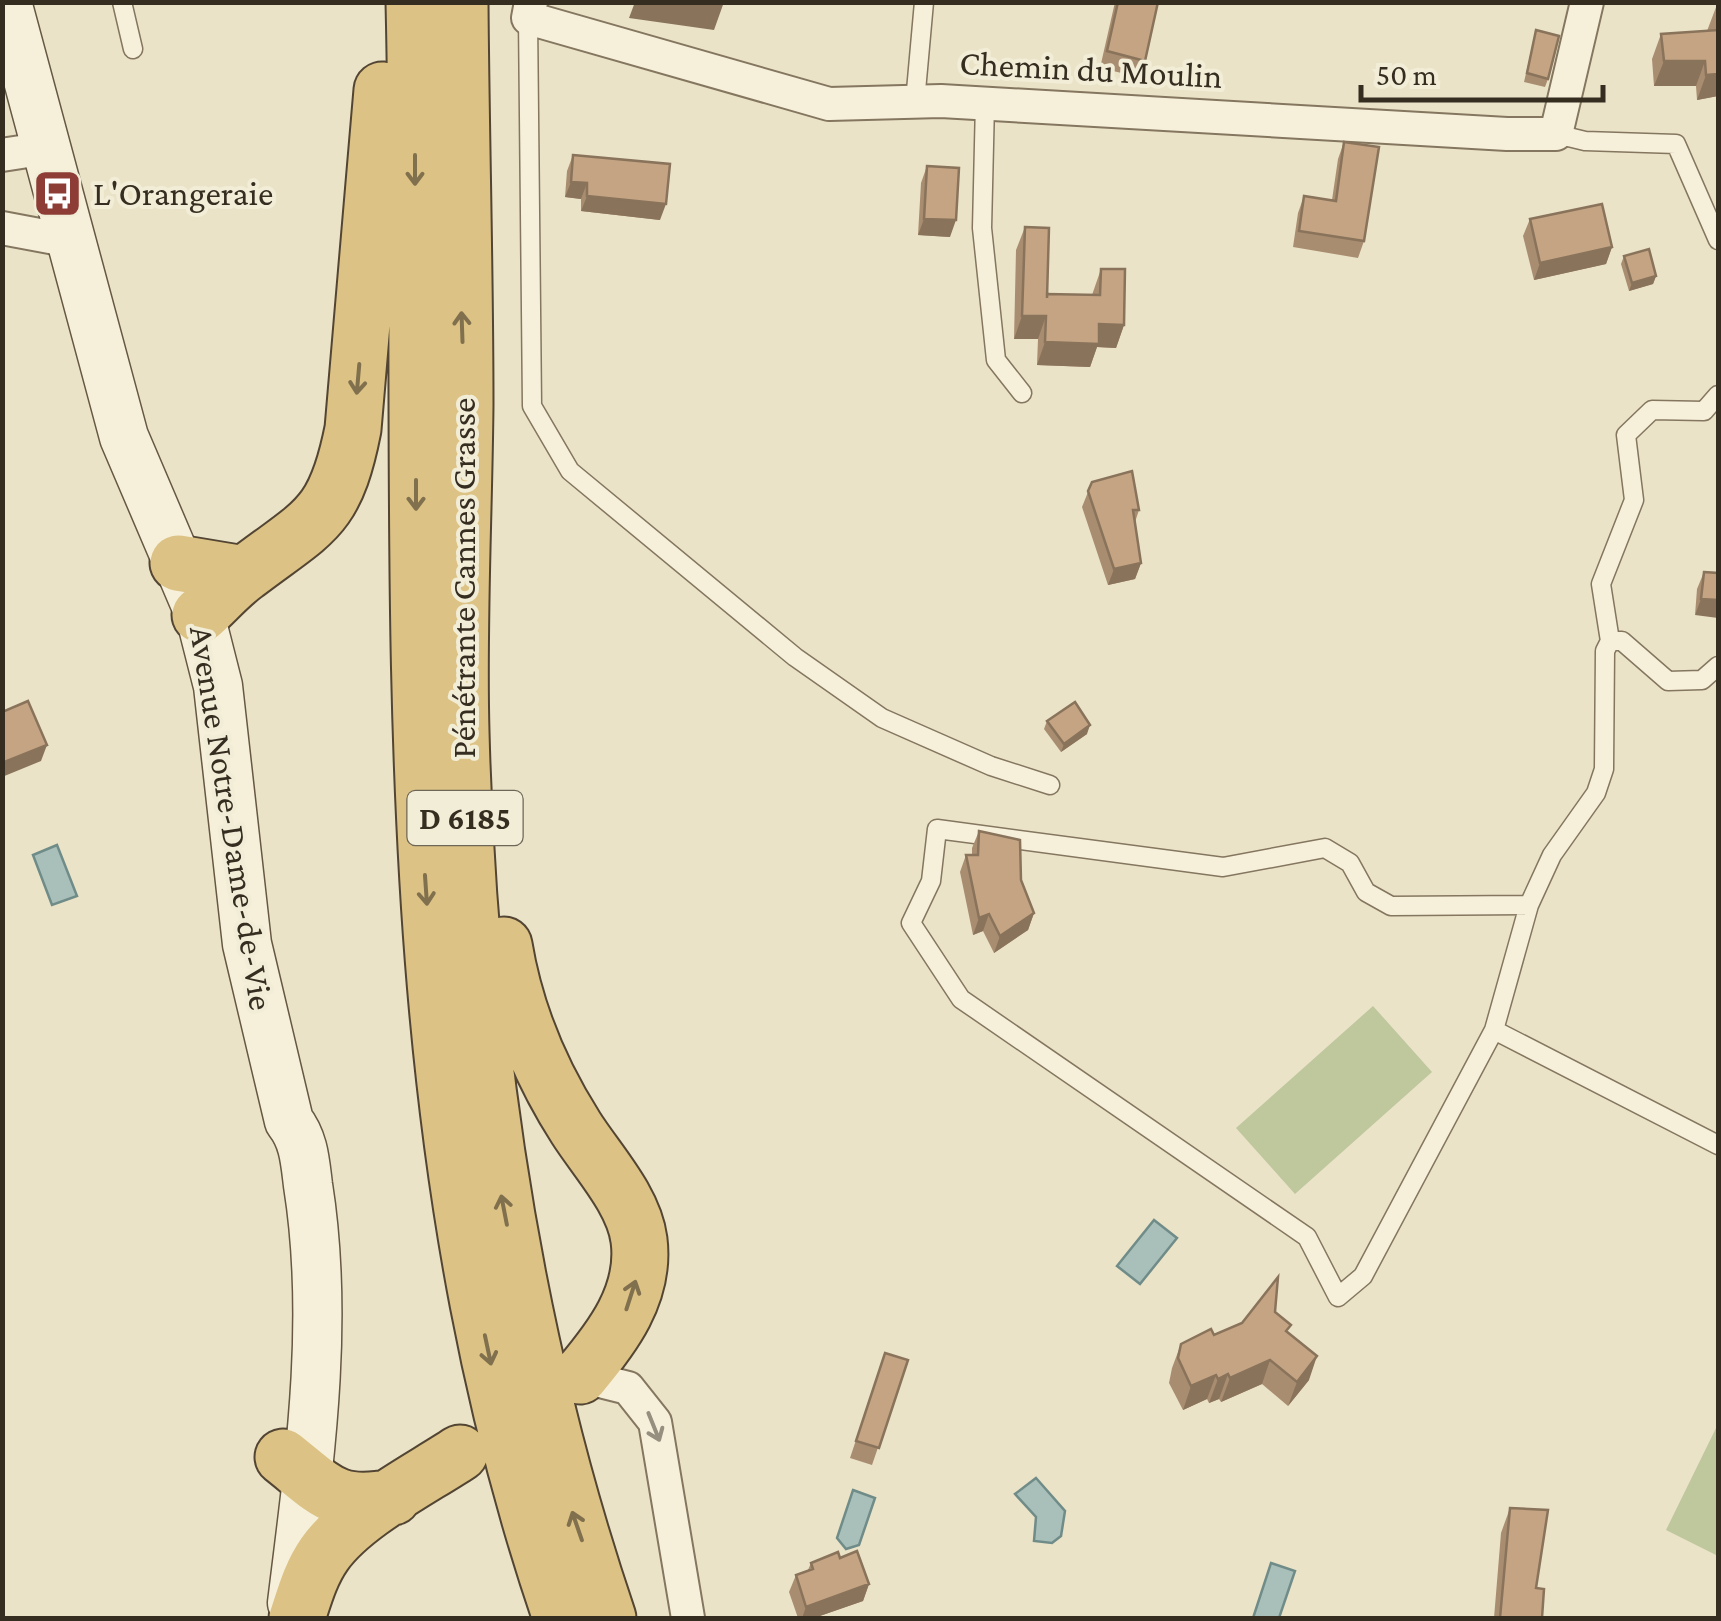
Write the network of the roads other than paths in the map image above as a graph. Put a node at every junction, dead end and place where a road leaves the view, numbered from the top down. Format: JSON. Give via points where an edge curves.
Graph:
{"nodes":[{"id":1,"x":7,"y":2,"type":"edge"},
{"id":2,"x":122,"y":2,"type":"edge"},
{"id":3,"x":390,"y":2,"type":"edge"},
{"id":4,"x":414,"y":2,"type":"edge"},
{"id":5,"x":460,"y":2,"type":"edge"},
{"id":6,"x":924,"y":2,"type":"edge"},
{"id":7,"x":1587,"y":2,"type":"edge"},
{"id":8,"x":530,"y":10,"type":"edge"},
{"id":9,"x":132,"y":49,"type":"dead end"},
{"id":10,"x":914,"y":102,"type":"junction"},
{"id":11,"x":985,"y":103,"type":"junction"},
{"id":12,"x":1556,"y":134,"type":"junction"},
{"id":13,"x":25,"y":151,"type":"edge"},
{"id":14,"x":2,"y":228,"type":"edge"},
{"id":15,"x":1718,"y":240,"type":"edge"},
{"id":16,"x":71,"y":242,"type":"junction"},
{"id":17,"x":1022,"y":393,"type":"dead end"},
{"id":18,"x":1718,"y":395,"type":"edge"},
{"id":19,"x":465,"y":405,"type":"junction"},
{"id":20,"x":178,"y":563,"type":"junction"},
{"id":21,"x":244,"y":574,"type":"junction"},
{"id":22,"x":200,"y":615,"type":"junction"},
{"id":23,"x":1610,"y":641,"type":"junction"},
{"id":24,"x":1718,"y":666,"type":"edge"},
{"id":25,"x":1050,"y":785,"type":"dead end"},
{"id":26,"x":1529,"y":905,"type":"junction"},
{"id":27,"x":1494,"y":1030,"type":"junction"},
{"id":28,"x":1718,"y":1144,"type":"edge"},
{"id":29,"x":580,"y":1376,"type":"joint"},
{"id":30,"x":460,"y":1453,"type":"dead end"},
{"id":31,"x":295,"y":1467,"type":"junction"},
{"id":32,"x":392,"y":1497,"type":"junction"},
{"id":33,"x":266,"y":1618,"type":"edge"},
{"id":34,"x":294,"y":1618,"type":"edge"},
{"id":35,"x":561,"y":1618,"type":"edge"},
{"id":36,"x":608,"y":1618,"type":"edge"},
{"id":37,"x":688,"y":1618,"type":"edge"}],
"edges":[{"from":1,"to":13,"type":"main road","name":"Avenue Notre-Dame-de-Vie"},
{"from":2,"to":9,"type":"lane"},
{"from":3,"to":21,"type":"highway","one_way":true,"via":[[346,466],[317,518],[294,542]]},
{"from":4,"to":35,"type":"highway","name":"Pénétrante Cannes Grasse","number":"D 6185","one_way":true,"via":[[419,769],[432,976],[488,1349],[517,1475]]},
{"from":19,"to":5,"type":"highway","name":"Pénétrante Cannes Grasse","number":"D 6185","one_way":true},
{"from":6,"to":10,"type":"lane"},
{"from":7,"to":12,"type":"street"},
{"from":8,"to":10,"type":"street","name":"Chemin du Moulin","via":[[828,104]]},
{"from":8,"to":25,"type":"lane","via":[[532,406],[570,472],[795,657],[882,718]]},
{"from":10,"to":11,"type":"street","name":"Chemin du Moulin"},
{"from":11,"to":12,"type":"street","name":"Chemin du Moulin"},
{"from":11,"to":17,"type":"lane","via":[[982,228],[996,360]]},
{"from":12,"to":15,"type":"lane","name":"Chemin du Moulin","via":[[1676,144]]},
{"from":13,"to":16,"type":"main road","name":"Avenue Notre-Dame-de-Vie"},
{"from":14,"to":16,"type":"street"},
{"from":16,"to":20,"type":"main road","name":"Avenue Notre-Dame-de-Vie","via":[[124,437]]},
{"from":18,"to":23,"type":"lane","via":[[1704,411],[1652,410],[1626,434],[1634,500],[1601,584]]},
{"from":29,"to":19,"type":"highway","one_way":true,"via":[[631,1302],[639,1238],[553,1091],[512,999],[500,922]]},
{"from":36,"to":19,"type":"highway","name":"Pénétrante Cannes Grasse","number":"D 6185","one_way":true,"via":[[545,1412],[500,1190],[484,1057],[461,734]]},
{"from":20,"to":21,"type":"highway"},
{"from":20,"to":22,"type":"main road","name":"Avenue Notre-Dame-de-Vie"},
{"from":21,"to":22,"type":"highway"},
{"from":22,"to":31,"type":"main road","name":"Avenue Notre-Dame-de-Vie","via":[[218,686],[247,944],[289,1120],[284,1140],[304,1247]]},
{"from":23,"to":24,"type":"lane","via":[[1622,640],[1668,681],[1702,680]]},
{"from":23,"to":26,"type":"lane","via":[[1604,769]]},
{"from":26,"to":27,"type":"lane"},
{"from":26,"to":27,"type":"lane","via":[[1391,906],[1366,892],[1350,863],[1324,848],[1223,867],[937,828],[931,880],[911,922],[960,999],[1308,1237],[1338,1297],[1363,1276]]},
{"from":27,"to":28,"type":"lane"},
{"from":29,"to":37,"type":"street","one_way":true,"via":[[628,1388],[655,1422]]},
{"from":30,"to":32,"type":"highway"},
{"from":31,"to":32,"type":"highway","via":[[330,1495],[356,1504]]},
{"from":31,"to":33,"type":"main road","name":"Avenue Notre-Dame-de-Vie"},
{"from":31,"to":34,"type":"main road","name":"Avenue Notre-Dame-de-Vie"},
{"from":32,"to":34,"type":"highway","via":[[330,1546]]}]}
